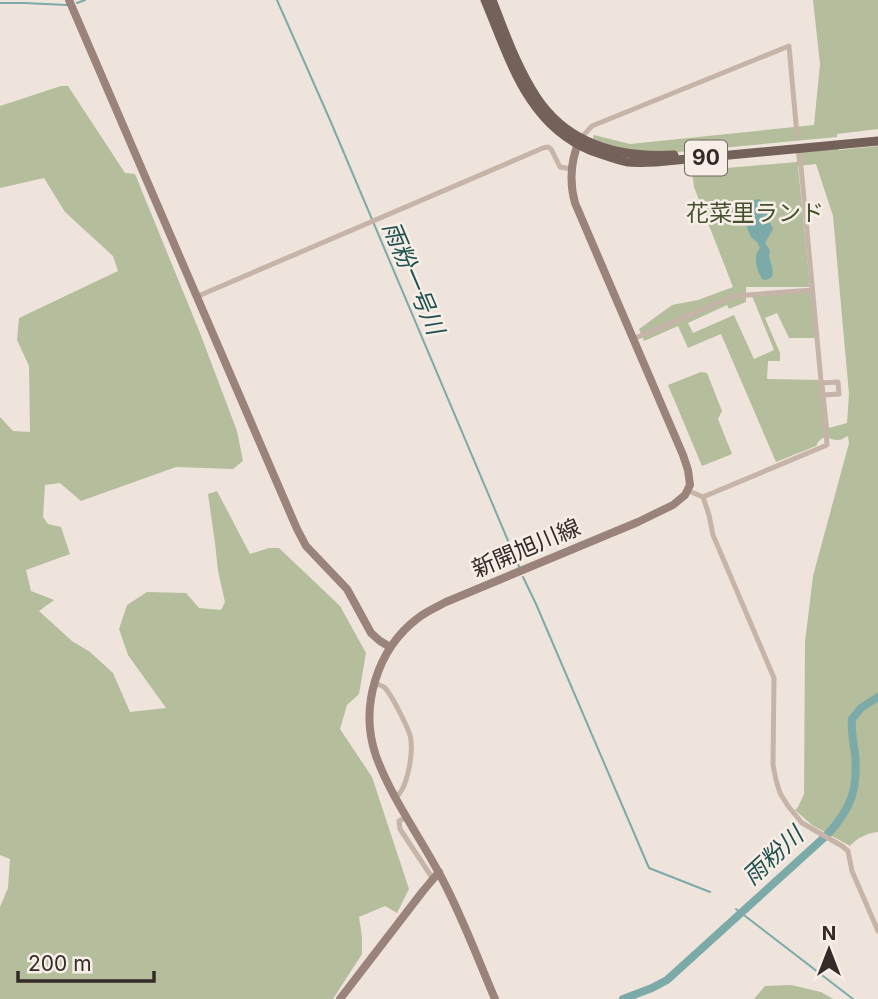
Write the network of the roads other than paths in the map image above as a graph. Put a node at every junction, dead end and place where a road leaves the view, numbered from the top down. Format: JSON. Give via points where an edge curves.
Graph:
{"nodes":[{"id":1,"x":69,"y":0,"type":"edge"},
{"id":2,"x":485,"y":0,"type":"edge"},
{"id":3,"x":492,"y":0,"type":"edge"},
{"id":4,"x":797,"y":135,"type":"dead end"},
{"id":5,"x":878,"y":135,"type":"edge"},
{"id":6,"x":878,"y":141,"type":"edge"},
{"id":7,"x":579,"y":142,"type":"junction"},
{"id":8,"x":838,"y":142,"type":"junction"},
{"id":9,"x":800,"y":156,"type":"dead end"},
{"id":10,"x":572,"y":169,"type":"junction"},
{"id":11,"x":813,"y":290,"type":"junction"},
{"id":12,"x":196,"y":297,"type":"junction"},
{"id":13,"x":633,"y":339,"type":"junction"},
{"id":14,"x":822,"y":389,"type":"junction"},
{"id":15,"x":688,"y":491,"type":"junction"},
{"id":16,"x":703,"y":498,"type":"junction"},
{"id":17,"x":390,"y":646,"type":"junction"},
{"id":18,"x":374,"y":683,"type":"junction"},
{"id":19,"x":396,"y":797,"type":"junction"},
{"id":20,"x":436,"y":876,"type":"junction"},
{"id":21,"x":878,"y":931,"type":"edge"},
{"id":22,"x":340,"y":999,"type":"edge"},
{"id":23,"x":495,"y":999,"type":"edge"}],
"edges":[{"from":1,"to":12,"type":"main road"},
{"from":2,"to":7,"type":"main road","number":"90","via":[[532,103],[553,127]]},
{"from":3,"to":7,"type":"main road","number":"90","via":[[537,98]]},
{"from":4,"to":7,"type":"street","via":[[789,46],[592,126]]},
{"from":5,"to":8,"type":"main road","number":"90"},
{"from":6,"to":8,"type":"main road","number":"90"},
{"from":7,"to":8,"type":"main road","number":"90","via":[[656,156]]},
{"from":7,"to":10,"type":"main road"},
{"from":9,"to":11,"type":"street"},
{"from":10,"to":12,"type":"street","via":[[560,167],[551,149],[543,148]]},
{"from":10,"to":13,"type":"main road","via":[[575,203]]},
{"from":11,"to":13,"type":"street","via":[[734,296]]},
{"from":11,"to":14,"type":"street"},
{"from":12,"to":17,"type":"main road","via":[[306,545],[346,589],[371,634]]},
{"from":13,"to":15,"type":"main road","via":[[683,456],[690,479]]},
{"from":14,"to":14,"type":"street","via":[[836,388]]},
{"from":14,"to":16,"type":"street","via":[[827,445]]},
{"from":15,"to":16,"type":"street"},
{"from":15,"to":17,"type":"main road","name":"新開旭川線","via":[[673,505],[638,522],[428,611]]},
{"from":16,"to":21,"type":"street","via":[[713,535],[774,678],[776,780],[788,806],[806,825],[848,851]]},
{"from":17,"to":18,"type":"main road","name":"新開旭川線"},
{"from":18,"to":19,"type":"main road","name":"新開旭川線","via":[[372,741]]},
{"from":18,"to":19,"type":"street","via":[[384,687],[410,735],[405,784]]},
{"from":19,"to":20,"type":"main road","name":"新開旭川線"},
{"from":20,"to":22,"type":"main road"},
{"from":20,"to":23,"type":"main road","name":"新開旭川線","via":[[452,899]]}]}
